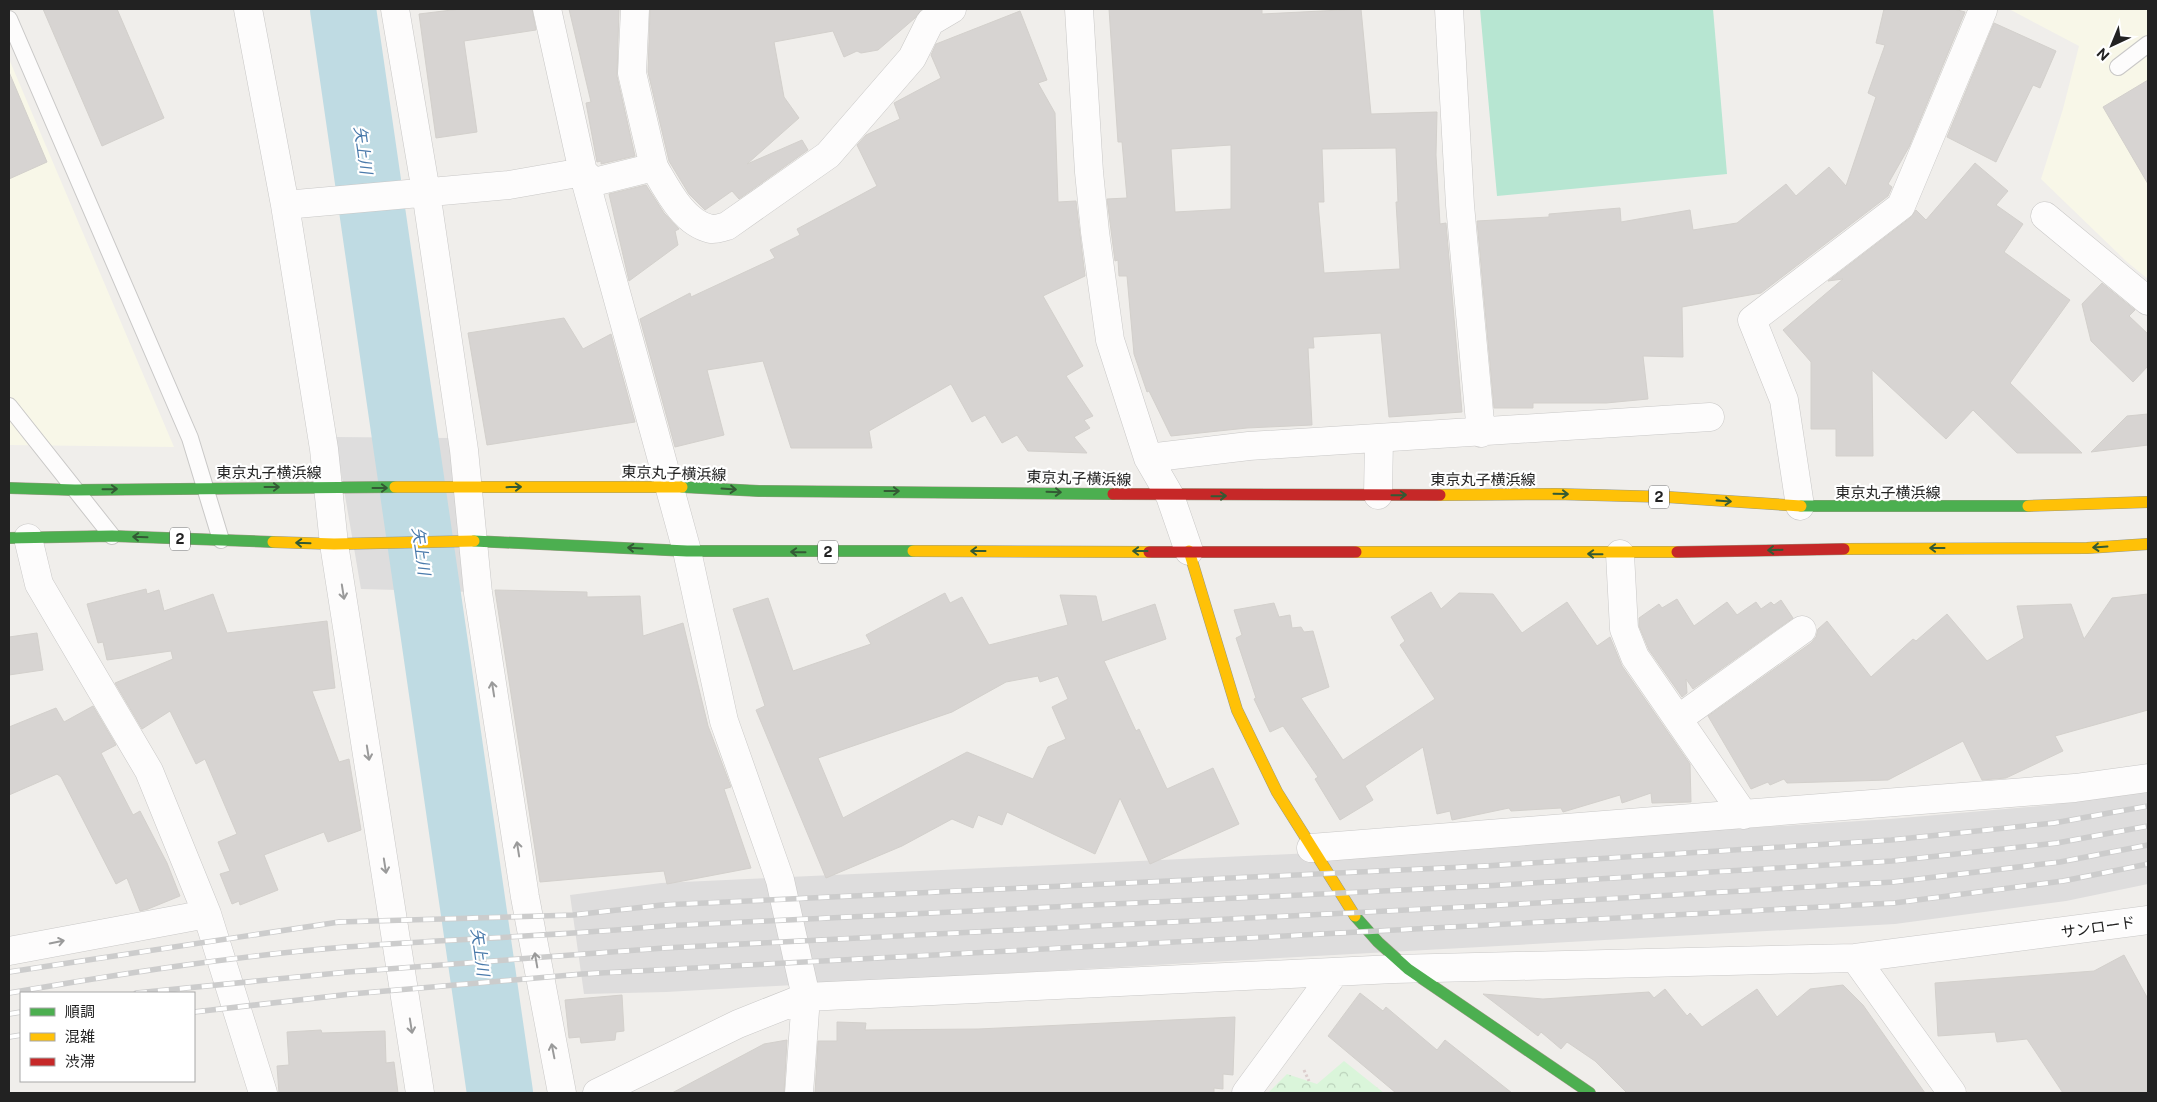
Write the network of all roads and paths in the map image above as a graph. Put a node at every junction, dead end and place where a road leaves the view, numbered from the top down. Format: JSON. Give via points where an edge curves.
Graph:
{"nodes":[{"id":1,"x":248,"y":9,"type":"edge"},
{"id":2,"x":394,"y":9,"type":"edge"},
{"id":3,"x":547,"y":9,"type":"edge"},
{"id":4,"x":635,"y":9,"type":"edge"},
{"id":5,"x":952,"y":9,"type":"edge"},
{"id":6,"x":1079,"y":9,"type":"edge"},
{"id":7,"x":1449,"y":9,"type":"edge"},
{"id":8,"x":1983,"y":10,"type":"edge"},
{"id":9,"x":9,"y":19,"type":"edge"},
{"id":10,"x":2148,"y":44,"type":"edge"},
{"id":11,"x":2118,"y":67,"type":"dead end"},
{"id":12,"x":654,"y":166,"type":"junction"},
{"id":13,"x":582,"y":172,"type":"junction"},
{"id":14,"x":426,"y":192,"type":"junction"},
{"id":15,"x":285,"y":205,"type":"junction"},
{"id":16,"x":2045,"y":216,"type":"dead end"},
{"id":17,"x":2148,"y":301,"type":"edge"},
{"id":18,"x":9,"y":406,"type":"edge"},
{"id":19,"x":1710,"y":417,"type":"dead end"},
{"id":20,"x":1481,"y":433,"type":"junction"},
{"id":21,"x":1379,"y":439,"type":"junction"},
{"id":22,"x":1148,"y":458,"type":"junction"},
{"id":23,"x":670,"y":486,"type":"junction"},
{"id":24,"x":205,"y":487,"type":"junction"},
{"id":25,"x":467,"y":487,"type":"junction"},
{"id":26,"x":9,"y":488,"type":"edge"},
{"id":27,"x":330,"y":488,"type":"junction"},
{"id":28,"x":75,"y":490,"type":"junction"},
{"id":29,"x":1378,"y":495,"type":"junction"},
{"id":30,"x":1170,"y":496,"type":"junction"},
{"id":31,"x":2148,"y":502,"type":"edge"},
{"id":32,"x":1800,"y":506,"type":"junction"},
{"id":33,"x":112,"y":536,"type":"junction"},
{"id":34,"x":18,"y":538,"type":"edge"},
{"id":35,"x":220,"y":540,"type":"junction"},
{"id":36,"x":471,"y":541,"type":"junction"},
{"id":37,"x":343,"y":543,"type":"junction"},
{"id":38,"x":2148,"y":544,"type":"edge"},
{"id":39,"x":687,"y":551,"type":"junction"},
{"id":40,"x":1189,"y":551,"type":"junction"},
{"id":41,"x":1620,"y":554,"type":"junction"},
{"id":42,"x":1802,"y":630,"type":"dead end"},
{"id":43,"x":1678,"y":718,"type":"junction"},
{"id":44,"x":2148,"y":778,"type":"edge"},
{"id":45,"x":1744,"y":815,"type":"junction"},
{"id":46,"x":1311,"y":848,"type":"junction"},
{"id":47,"x":207,"y":914,"type":"junction"},
{"id":48,"x":2148,"y":920,"type":"edge"},
{"id":49,"x":9,"y":951,"type":"edge"},
{"id":50,"x":1855,"y":958,"type":"junction"},
{"id":51,"x":1408,"y":969,"type":"junction"},
{"id":52,"x":1334,"y":972,"type":"junction"},
{"id":53,"x":806,"y":997,"type":"junction"},
{"id":54,"x":263,"y":1093,"type":"edge"},
{"id":55,"x":420,"y":1093,"type":"edge"},
{"id":56,"x":562,"y":1093,"type":"edge"},
{"id":57,"x":597,"y":1093,"type":"edge"},
{"id":58,"x":799,"y":1093,"type":"edge"},
{"id":59,"x":1246,"y":1093,"type":"edge"},
{"id":60,"x":1590,"y":1093,"type":"edge"},
{"id":61,"x":1952,"y":1093,"type":"edge"}],
"edges":[{"from":1,"to":15,"type":"street"},
{"from":2,"to":14,"type":"street"},
{"from":3,"to":13,"type":"street"},
{"from":4,"to":12,"type":"street","via":[[632,73]]},
{"from":5,"to":12,"type":"street","via":[[930,22],[912,58],[828,155],[727,226],[712,229],[693,220],[670,195]]},
{"from":6,"to":22,"type":"street","via":[[1090,181],[1110,340]]},
{"from":7,"to":20,"type":"street","via":[[1460,205]]},
{"from":8,"to":32,"type":"street","via":[[1902,206],[1752,320],[1784,400]]},
{"from":9,"to":24,"type":"lane","via":[[190,438]]},
{"from":10,"to":11,"type":"lane"},
{"from":12,"to":13,"type":"street","via":[[594,182]]},
{"from":13,"to":14,"type":"street"},
{"from":13,"to":23,"type":"street"},
{"from":14,"to":15,"type":"street"},
{"from":14,"to":25,"type":"street"},
{"from":15,"to":27,"type":"street"},
{"from":16,"to":17,"type":"street"},
{"from":18,"to":28,"type":"lane"},
{"from":19,"to":20,"type":"street"},
{"from":20,"to":21,"type":"street"},
{"from":21,"to":22,"type":"street","via":[[1249,446]]},
{"from":21,"to":29,"type":"street"},
{"from":22,"to":30,"type":"street"},
{"from":25,"to":23,"type":"main road","name":"東京丸子横浜線","number":"2","one_way":true},
{"from":23,"to":30,"type":"main road","name":"東京丸子横浜線","number":"2","one_way":true,"via":[[759,491]]},
{"from":23,"to":39,"type":"street"},
{"from":24,"to":27,"type":"main road","name":"東京丸子横浜線","number":"2","one_way":true},
{"from":28,"to":24,"type":"main road","name":"東京丸子横浜線","number":"2","one_way":true},
{"from":24,"to":35,"type":"lane"},
{"from":27,"to":25,"type":"main road","name":"東京丸子横浜線","number":"2","one_way":true},
{"from":25,"to":36,"type":"street"},
{"from":26,"to":28,"type":"main road","name":"東京丸子横浜線","number":"2"},
{"from":27,"to":37,"type":"street"},
{"from":28,"to":33,"type":"lane"},
{"from":30,"to":29,"type":"main road","name":"東京丸子横浜線","number":"2","one_way":true},
{"from":29,"to":32,"type":"main road","name":"東京丸子横浜線","number":"2","one_way":true,"via":[[1630,496]]},
{"from":30,"to":40,"type":"street"},
{"from":31,"to":32,"type":"main road","name":"東京丸子横浜線","number":"2","via":[[2051,506]]},
{"from":33,"to":34,"type":"main road","number":"2"},
{"from":35,"to":33,"type":"main road","number":"2","one_way":true},
{"from":34,"to":47,"type":"street","via":[[39,584],[149,771]]},
{"from":37,"to":35,"type":"main road","number":"2","one_way":true},
{"from":36,"to":37,"type":"main road","number":"2"},
{"from":39,"to":36,"type":"main road","number":"2","one_way":true},
{"from":56,"to":36,"type":"street","one_way":true,"via":[[525,898]]},
{"from":37,"to":55,"type":"street","one_way":true},
{"from":38,"to":41,"type":"main road","number":"2","one_way":true,"via":[[2087,548],[1800,549]]},
{"from":40,"to":39,"type":"main road","number":"2","one_way":true},
{"from":39,"to":53,"type":"street","via":[[724,721],[780,880]]},
{"from":41,"to":40,"type":"main road","number":"2","one_way":true},
{"from":40,"to":46,"type":"main road","via":[[1237,710],[1277,792]]},
{"from":41,"to":43,"type":"street","via":[[1624,629],[1635,657]]},
{"from":42,"to":43,"type":"street"},
{"from":43,"to":45,"type":"street"},
{"from":44,"to":45,"type":"street","via":[[2075,788]]},
{"from":45,"to":46,"type":"street"},
{"from":46,"to":51,"type":"main road","via":[[1354,914]]},
{"from":49,"to":47,"type":"street","one_way":true},
{"from":47,"to":54,"type":"street"},
{"from":48,"to":50,"type":"street","name":"サンロード"},
{"from":50,"to":51,"type":"street","name":"サンロード"},
{"from":50,"to":61,"type":"street"},
{"from":51,"to":52,"type":"street","name":"サンロード"},
{"from":51,"to":60,"type":"main road"},
{"from":52,"to":53,"type":"street","name":"サンロード"},
{"from":52,"to":59,"type":"street"},
{"from":53,"to":57,"type":"street","name":"サンロード","via":[[738,1024]]},
{"from":53,"to":58,"type":"street"}]}
